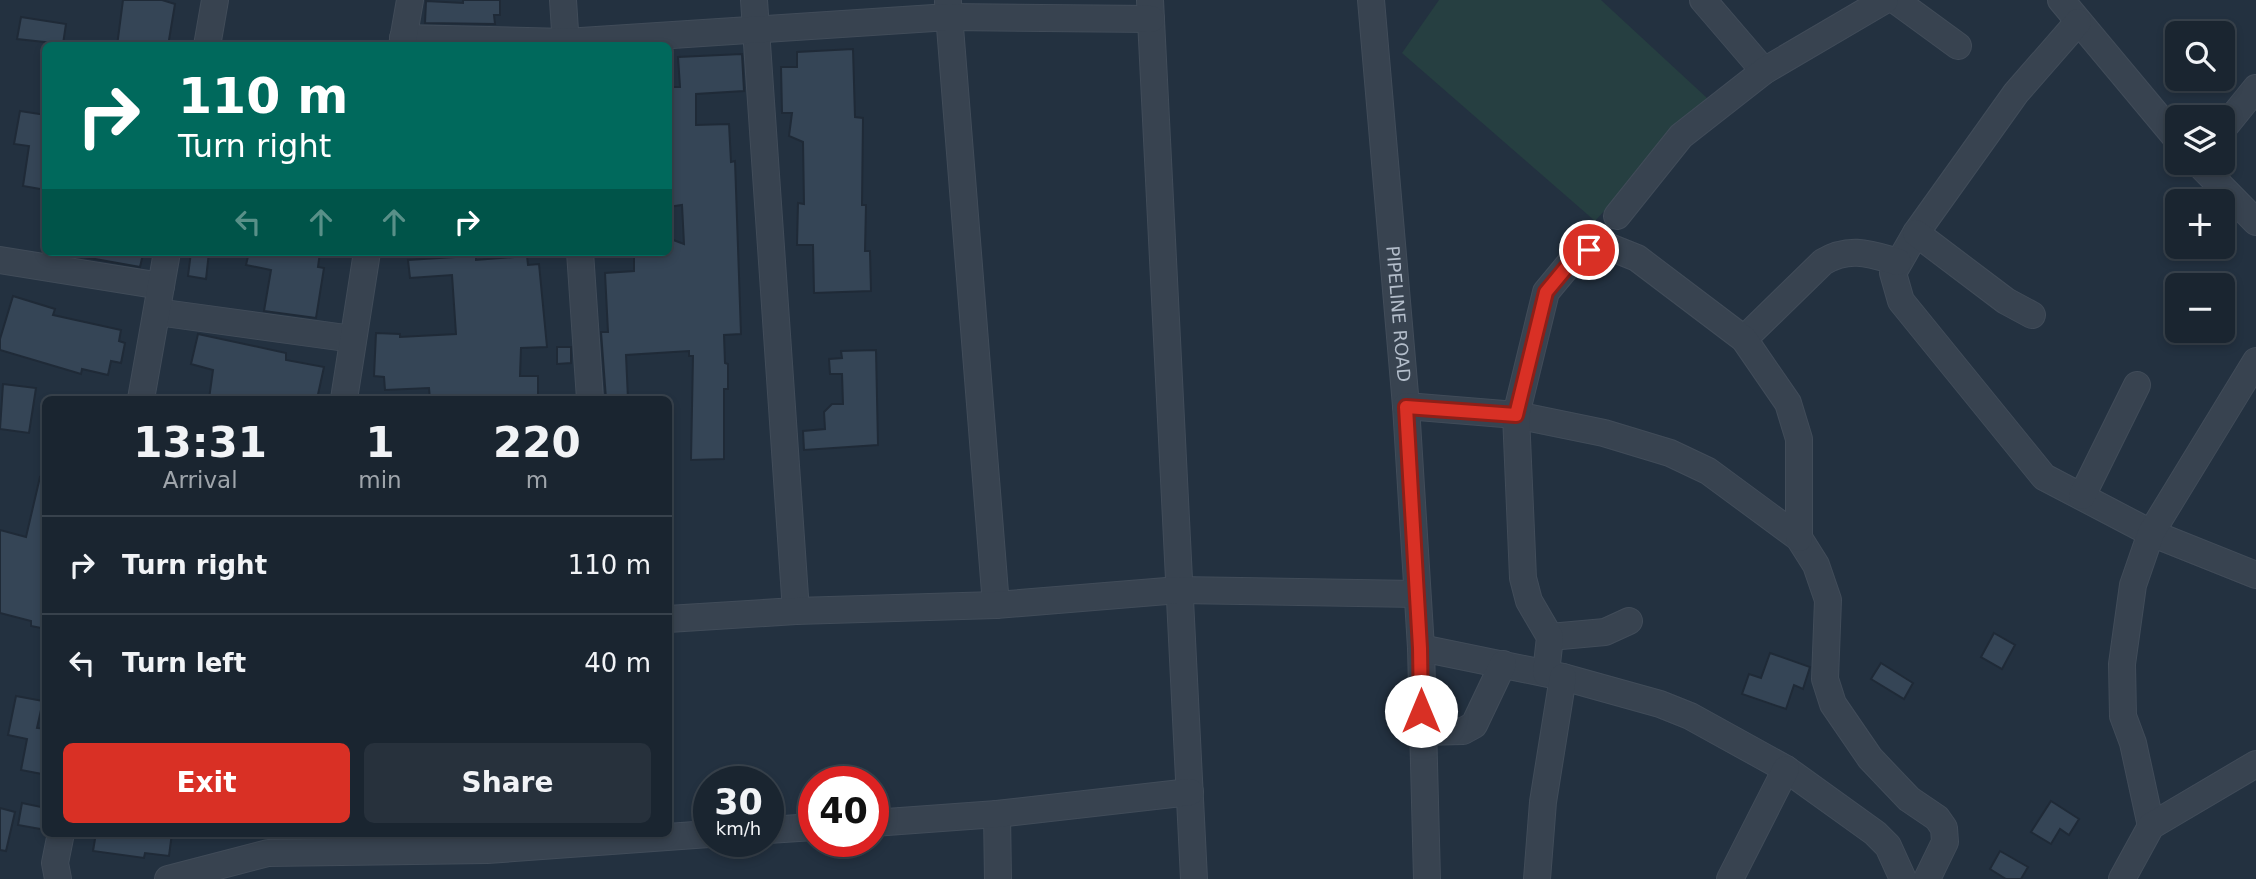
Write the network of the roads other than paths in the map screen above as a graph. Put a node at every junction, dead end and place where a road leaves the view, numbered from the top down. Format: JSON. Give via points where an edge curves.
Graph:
{"nodes":[{"id":1,"x":215,"y":0,"type":"edge"},
{"id":2,"x":410,"y":0,"type":"edge"},
{"id":3,"x":563,"y":0,"type":"edge"},
{"id":4,"x":754,"y":0,"type":"edge"},
{"id":5,"x":1371,"y":0,"type":"edge"},
{"id":6,"x":1703,"y":0,"type":"edge"},
{"id":7,"x":1885,"y":0,"type":"edge"},
{"id":8,"x":1895,"y":0,"type":"edge"},
{"id":9,"x":2061,"y":0,"type":"edge"},
{"id":10,"x":948,"y":8,"type":"edge"},
{"id":11,"x":1151,"y":9,"type":"edge"},
{"id":12,"x":2078,"y":22,"type":"junction"},
{"id":13,"x":756,"y":31,"type":"junction"},
{"id":14,"x":208,"y":42,"type":"edge"},
{"id":15,"x":402,"y":42,"type":"edge"},
{"id":16,"x":566,"y":42,"type":"edge"},
{"id":17,"x":582,"y":42,"type":"edge"},
{"id":18,"x":1958,"y":46,"type":"dead end"},
{"id":19,"x":1764,"y":71,"type":"junction"},
{"id":20,"x":2256,"y":88,"type":"edge"},
{"id":21,"x":2235,"y":114,"type":"edge"},
{"id":22,"x":2165,"y":125,"type":"edge"},
{"id":23,"x":2209,"y":175,"type":"edge"},
{"id":24,"x":1617,"y":216,"type":"dead end"},
{"id":25,"x":2255,"y":219,"type":"edge"},
{"id":26,"x":1916,"y":233,"type":"junction"},
{"id":27,"x":166,"y":256,"type":"edge"},
{"id":28,"x":367,"y":256,"type":"edge"},
{"id":29,"x":580,"y":256,"type":"edge"},
{"id":30,"x":0,"y":260,"type":"edge"},
{"id":31,"x":1898,"y":262,"type":"junction"},
{"id":32,"x":161,"y":286,"type":"junction"},
{"id":33,"x":157,"y":312,"type":"junction"},
{"id":34,"x":2032,"y":315,"type":"dead end"},
{"id":35,"x":353,"y":339,"type":"junction"},
{"id":36,"x":1744,"y":340,"type":"junction"},
{"id":37,"x":2256,"y":361,"type":"edge"},
{"id":38,"x":2137,"y":385,"type":"dead end"},
{"id":39,"x":142,"y":396,"type":"edge"},
{"id":40,"x":344,"y":396,"type":"edge"},
{"id":41,"x":584,"y":396,"type":"edge"},
{"id":42,"x":1406,"y":407,"type":"junction"},
{"id":43,"x":1516,"y":415,"type":"junction"},
{"id":44,"x":2082,"y":496,"type":"junction"},
{"id":45,"x":2151,"y":533,"type":"junction"},
{"id":46,"x":1799,"y":538,"type":"junction"},
{"id":47,"x":2256,"y":575,"type":"edge"},
{"id":48,"x":1180,"y":590,"type":"junction"},
{"id":49,"x":1416,"y":594,"type":"junction"},
{"id":50,"x":996,"y":605,"type":"junction"},
{"id":51,"x":796,"y":611,"type":"junction"},
{"id":52,"x":672,"y":619,"type":"edge"},
{"id":53,"x":1629,"y":621,"type":"dead end"},
{"id":54,"x":1550,"y":638,"type":"junction"},
{"id":55,"x":1420,"y":648,"type":"junction"},
{"id":56,"x":1503,"y":664,"type":"junction"},
{"id":57,"x":1555,"y":675,"type":"junction"},
{"id":58,"x":1421,"y":732,"type":"junction"},
{"id":59,"x":2256,"y":764,"type":"edge"},
{"id":60,"x":1786,"y":769,"type":"junction"},
{"id":61,"x":1190,"y":792,"type":"junction"},
{"id":62,"x":997,"y":814,"type":"junction"},
{"id":63,"x":889,"y":822,"type":"edge"},
{"id":64,"x":2151,"y":826,"type":"junction"},
{"id":65,"x":693,"y":836,"type":"edge"},
{"id":66,"x":60,"y":837,"type":"edge"},
{"id":67,"x":269,"y":843,"type":"edge"},
{"id":68,"x":58,"y":879,"type":"edge"},
{"id":69,"x":168,"y":879,"type":"edge"},
{"id":70,"x":998,"y":879,"type":"edge"},
{"id":71,"x":1194,"y":879,"type":"edge"},
{"id":72,"x":1427,"y":879,"type":"edge"},
{"id":73,"x":1537,"y":879,"type":"edge"},
{"id":74,"x":1730,"y":879,"type":"edge"},
{"id":75,"x":1903,"y":879,"type":"edge"},
{"id":76,"x":1927,"y":879,"type":"edge"},
{"id":77,"x":2122,"y":879,"type":"edge"}],
"edges":[{"from":1,"to":14,"type":"street"},
{"from":2,"to":15,"type":"street"},
{"from":3,"to":16,"type":"street"},
{"from":4,"to":13,"type":"street"},
{"from":5,"to":42,"type":"street","name":"PIPELINE ROAD"},
{"from":6,"to":19,"type":"street"},
{"from":7,"to":19,"type":"street"},
{"from":8,"to":18,"type":"street"},
{"from":9,"to":12,"type":"street"},
{"from":10,"to":11,"type":"street"},
{"from":10,"to":13,"type":"street"},
{"from":10,"to":50,"type":"street"},
{"from":11,"to":48,"type":"street"},
{"from":12,"to":22,"type":"street"},
{"from":12,"to":26,"type":"street","via":[[2017,93]]},
{"from":13,"to":17,"type":"street"},
{"from":13,"to":51,"type":"street"},
{"from":19,"to":24,"type":"street","via":[[1681,136]]},
{"from":20,"to":21,"type":"street"},
{"from":23,"to":25,"type":"street"},
{"from":26,"to":31,"type":"street"},
{"from":26,"to":34,"type":"street","via":[[2006,301]]},
{"from":27,"to":32,"type":"street"},
{"from":28,"to":35,"type":"street"},
{"from":29,"to":41,"type":"street"},
{"from":30,"to":32,"type":"street"},
{"from":31,"to":36,"type":"street","via":[[1839,253],[1823,262]]},
{"from":31,"to":44,"type":"street","via":[[1893,273],[1901,301],[2031,463],[2044,477]]},
{"from":32,"to":33,"type":"street"},
{"from":33,"to":35,"type":"street"},
{"from":33,"to":39,"type":"street"},
{"from":35,"to":40,"type":"street"},
{"from":36,"to":43,"type":"street","via":[[1637,258],[1602,244],[1575,257],[1546,292]]},
{"from":36,"to":46,"type":"street","via":[[1788,403],[1799,439]]},
{"from":37,"to":45,"type":"street"},
{"from":38,"to":44,"type":"street"},
{"from":42,"to":43,"type":"street"},
{"from":42,"to":49,"type":"street","name":"PIPELINE ROAD"},
{"from":43,"to":46,"type":"street","via":[[1604,433],[1670,453],[1708,471]]},
{"from":43,"to":54,"type":"street","via":[[1523,578],[1529,601]]},
{"from":44,"to":45,"type":"street"},
{"from":45,"to":47,"type":"street"},
{"from":45,"to":64,"type":"street","via":[[2133,585],[2122,664],[2123,716]]},
{"from":46,"to":76,"type":"street","via":[[1816,565],[1828,600],[1825,679],[1833,704],[1870,758],[1944,828],[1945,842]]},
{"from":48,"to":49,"type":"street"},
{"from":48,"to":50,"type":"street"},
{"from":48,"to":61,"type":"street"},
{"from":49,"to":55,"type":"street","name":"PIPELINE ROAD"},
{"from":50,"to":51,"type":"street"},
{"from":51,"to":52,"type":"street"},
{"from":53,"to":54,"type":"street","via":[[1605,632]]},
{"from":54,"to":57,"type":"street"},
{"from":55,"to":56,"type":"street"},
{"from":55,"to":58,"type":"street","name":"PIPELINE ROAD"},
{"from":56,"to":57,"type":"street"},
{"from":56,"to":58,"type":"street","via":[[1474,725],[1463,731]]},
{"from":57,"to":60,"type":"street","via":[[1680,712]]},
{"from":57,"to":73,"type":"street"},
{"from":58,"to":72,"type":"street","name":"PIPELINE ROAD"},
{"from":59,"to":64,"type":"street"},
{"from":60,"to":74,"type":"street"},
{"from":60,"to":75,"type":"street","via":[[1875,833],[1888,846]]},
{"from":61,"to":62,"type":"street"},
{"from":61,"to":71,"type":"street"},
{"from":62,"to":63,"type":"street"},
{"from":62,"to":70,"type":"street"},
{"from":64,"to":77,"type":"street"},
{"from":65,"to":67,"type":"street","via":[[487,850]]},
{"from":66,"to":68,"type":"street","via":[[55,863]]},
{"from":67,"to":69,"type":"street"}]}
